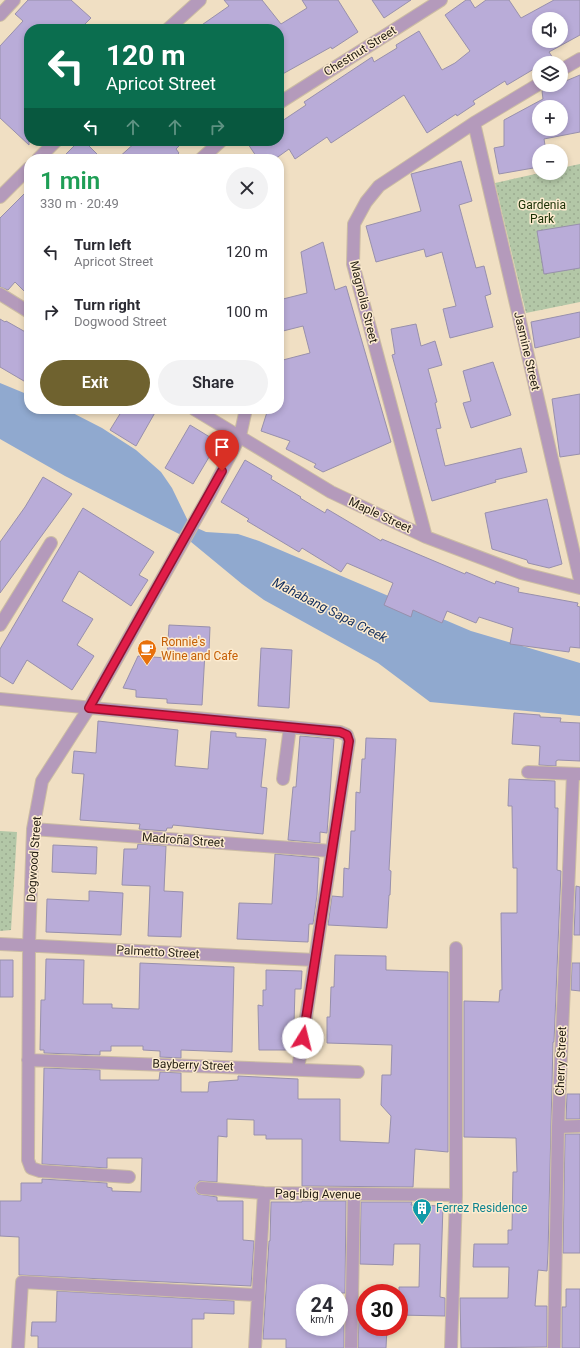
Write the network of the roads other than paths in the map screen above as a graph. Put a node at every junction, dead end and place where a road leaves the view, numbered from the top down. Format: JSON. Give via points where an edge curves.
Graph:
{"nodes":[{"id":1,"x":14,"y":0,"type":"edge"},
{"id":2,"x":200,"y":0,"type":"edge"},
{"id":3,"x":442,"y":0,"type":"edge"},
{"id":4,"x":0,"y":15,"type":"edge"},
{"id":5,"x":174,"y":24,"type":"edge"},
{"id":6,"x":580,"y":59,"type":"edge"},
{"id":7,"x":568,"y":66,"type":"edge"},
{"id":8,"x":532,"y":88,"type":"edge"},
{"id":9,"x":284,"y":100,"type":"edge"},
{"id":10,"x":474,"y":122,"type":"junction"},
{"id":11,"x":51,"y":146,"type":"edge"},
{"id":12,"x":215,"y":146,"type":"edge"},
{"id":13,"x":43,"y":154,"type":"edge"},
{"id":14,"x":207,"y":154,"type":"edge"},
{"id":15,"x":24,"y":173,"type":"edge"},
{"id":16,"x":0,"y":197,"type":"edge"},
{"id":17,"x":0,"y":294,"type":"edge"},
{"id":18,"x":24,"y":309,"type":"edge"},
{"id":19,"x":203,"y":414,"type":"edge"},
{"id":20,"x":245,"y":414,"type":"edge"},
{"id":21,"x":240,"y":436,"type":"junction"},
{"id":22,"x":426,"y":537,"type":"junction"},
{"id":23,"x":51,"y":543,"type":"dead end"},
{"id":24,"x":580,"y":580,"type":"edge"},
{"id":25,"x":580,"y":588,"type":"edge"},
{"id":26,"x":0,"y":625,"type":"edge"},
{"id":27,"x":0,"y":699,"type":"edge"},
{"id":28,"x":89,"y":708,"type":"junction"},
{"id":29,"x":290,"y":727,"type":"junction"},
{"id":30,"x":528,"y":772,"type":"dead end"},
{"id":31,"x":577,"y":774,"type":"edge"},
{"id":32,"x":284,"y":780,"type":"dead end"},
{"id":33,"x":33,"y":829,"type":"junction"},
{"id":34,"x":332,"y":851,"type":"junction"},
{"id":35,"x":0,"y":944,"type":"edge"},
{"id":36,"x":29,"y":945,"type":"junction"},
{"id":37,"x":456,"y":948,"type":"dead end"},
{"id":38,"x":315,"y":960,"type":"junction"},
{"id":39,"x":28,"y":1060,"type":"junction"},
{"id":40,"x":298,"y":1069,"type":"junction"},
{"id":41,"x":358,"y":1072,"type":"dead end"},
{"id":42,"x":580,"y":1126,"type":"edge"},
{"id":43,"x":558,"y":1127,"type":"junction"},
{"id":44,"x":129,"y":1177,"type":"dead end"},
{"id":45,"x":202,"y":1188,"type":"dead end"},
{"id":46,"x":264,"y":1193,"type":"junction"},
{"id":47,"x":354,"y":1195,"type":"junction"},
{"id":48,"x":456,"y":1195,"type":"junction"},
{"id":49,"x":258,"y":1295,"type":"junction"},
{"id":50,"x":18,"y":1348,"type":"edge"},
{"id":51,"x":255,"y":1348,"type":"edge"},
{"id":52,"x":351,"y":1348,"type":"edge"},
{"id":53,"x":451,"y":1348,"type":"edge"},
{"id":54,"x":554,"y":1348,"type":"edge"}],
"edges":[{"from":1,"to":4,"type":"street"},
{"from":2,"to":5,"type":"street"},
{"from":3,"to":9,"type":"street","name":"Chestnut Street"},
{"from":6,"to":7,"type":"street"},
{"from":8,"to":10,"type":"street","name":"Magnolia Street"},
{"from":10,"to":22,"type":"street","name":"Magnolia Street","via":[[379,186],[366,202],[354,224],[353,264]]},
{"from":10,"to":24,"type":"street","name":"Jasmine Street"},
{"from":11,"to":13,"type":"street"},
{"from":12,"to":14,"type":"street"},
{"from":15,"to":16,"type":"street"},
{"from":17,"to":18,"type":"street"},
{"from":19,"to":21,"type":"street","name":"Maple Street"},
{"from":20,"to":21,"type":"street","name":"Dogwood Street"},
{"from":21,"to":22,"type":"street","name":"Maple Street","via":[[331,492]]},
{"from":21,"to":28,"type":"street","name":"Dogwood Street","via":[[183,543]]},
{"from":22,"to":25,"type":"street","name":"Maple Street","via":[[521,573]]},
{"from":23,"to":26,"type":"street"},
{"from":27,"to":28,"type":"street"},
{"from":28,"to":29,"type":"street"},
{"from":28,"to":33,"type":"street","name":"Dogwood Street","via":[[42,782]]},
{"from":29,"to":32,"type":"street"},
{"from":29,"to":34,"type":"street","via":[[347,735],[349,741]]},
{"from":30,"to":31,"type":"street"},
{"from":31,"to":43,"type":"street","name":"Cherry Street"},
{"from":33,"to":34,"type":"street","name":"Madroña Street"},
{"from":33,"to":36,"type":"street","name":"Dogwood Street"},
{"from":34,"to":38,"type":"street"},
{"from":35,"to":36,"type":"street","name":"Palmetto Street"},
{"from":36,"to":38,"type":"street","name":"Palmetto Street"},
{"from":36,"to":39,"type":"street","name":"Dogwood Street"},
{"from":37,"to":48,"type":"street"},
{"from":38,"to":40,"type":"street"},
{"from":39,"to":40,"type":"street","name":"Bayberry Street"},
{"from":39,"to":44,"type":"street","name":"Dogwood Street","via":[[28,1160],[31,1168],[40,1171]]},
{"from":40,"to":41,"type":"street","name":"Bayberry Street"},
{"from":42,"to":43,"type":"street"},
{"from":43,"to":54,"type":"street","name":"Cherry Street"},
{"from":45,"to":46,"type":"street"},
{"from":46,"to":47,"type":"street","name":"Pag-Ibig Avenue"},
{"from":46,"to":49,"type":"street","name":"Pag-Ibig Avenue"},
{"from":47,"to":48,"type":"street","name":"Pag-Ibig Avenue"},
{"from":47,"to":52,"type":"street"},
{"from":48,"to":53,"type":"street"},
{"from":49,"to":50,"type":"street","via":[[22,1282]]},
{"from":49,"to":51,"type":"street","name":"Pag-Ibig Avenue"}]}
